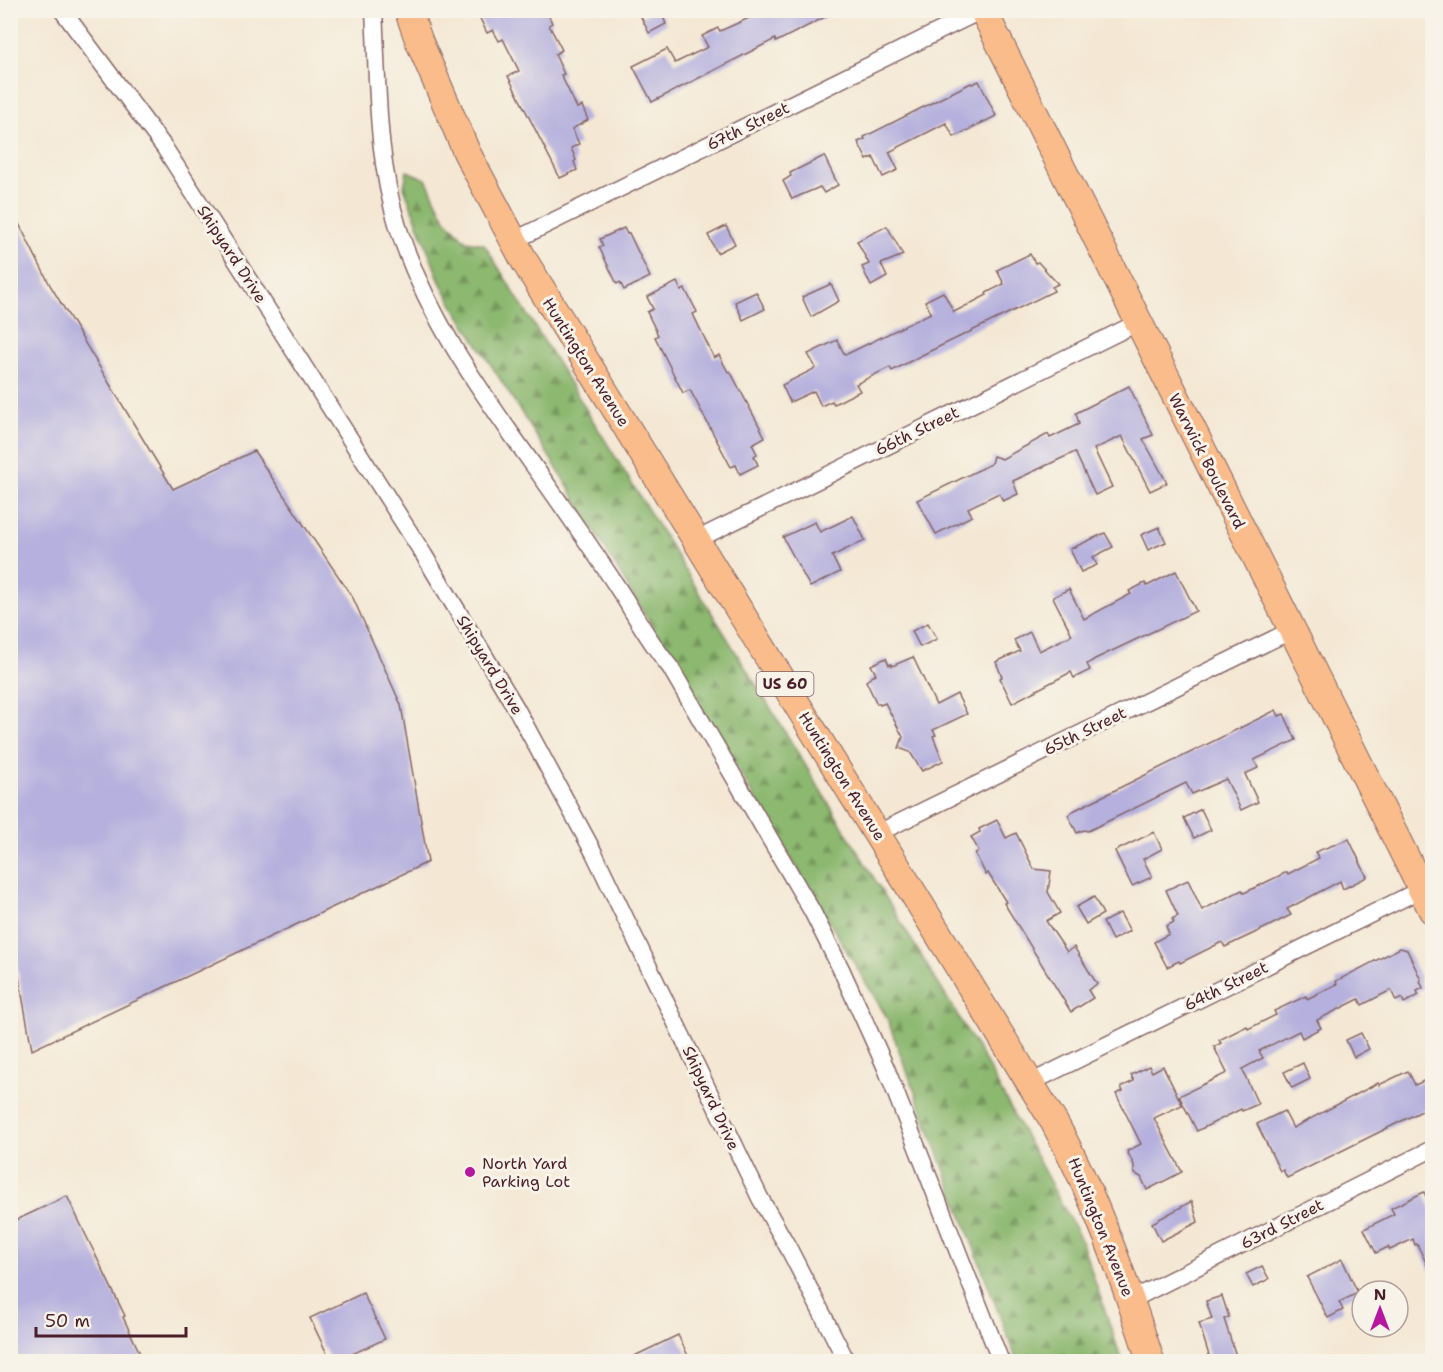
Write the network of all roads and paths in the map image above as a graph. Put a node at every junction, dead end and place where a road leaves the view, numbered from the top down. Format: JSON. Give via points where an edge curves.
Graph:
{"nodes":[{"id":1,"x":62,"y":10,"type":"edge"},
{"id":2,"x":374,"y":10,"type":"edge"},
{"id":3,"x":408,"y":10,"type":"edge"},
{"id":4,"x":983,"y":10,"type":"edge"},
{"id":5,"x":513,"y":241,"type":"junction"},
{"id":6,"x":1137,"y":322,"type":"junction"},
{"id":7,"x":696,"y":540,"type":"junction"},
{"id":8,"x":1292,"y":630,"type":"junction"},
{"id":9,"x":878,"y":833,"type":"junction"},
{"id":10,"x":1427,"y":900,"type":"edge"},
{"id":11,"x":1030,"y":1083,"type":"junction"},
{"id":12,"x":1432,"y":1149,"type":"edge"},
{"id":13,"x":1131,"y":1300,"type":"junction"},
{"id":14,"x":847,"y":1362,"type":"edge"},
{"id":15,"x":1001,"y":1362,"type":"edge"},
{"id":16,"x":1151,"y":1362,"type":"edge"}],
"edges":[{"from":1,"to":14,"type":"street","name":"Shipyard Drive","via":[[164,147],[424,555],[516,708],[594,854],[754,1188]]},
{"from":2,"to":15,"type":"street","via":[[381,150],[398,228],[420,283],[476,384],[670,667],[812,911],[886,1068]]},
{"from":3,"to":5,"type":"main road","name":"Huntington Avenue","number":"US 60","via":[[467,153]]},
{"from":4,"to":5,"type":"street","name":"67th Street"},
{"from":4,"to":6,"type":"main road","name":"Warwick Boulevard"},
{"from":5,"to":7,"type":"main road","name":"Huntington Avenue","number":"US 60"},
{"from":6,"to":7,"type":"street","name":"66th Street"},
{"from":6,"to":8,"type":"main road","name":"Warwick Boulevard"},
{"from":7,"to":9,"type":"main road","name":"Huntington Avenue","number":"US 60"},
{"from":8,"to":9,"type":"street","name":"65th Street"},
{"from":8,"to":10,"type":"main road","name":"Warwick Boulevard"},
{"from":9,"to":11,"type":"main road","name":"Huntington Avenue","number":"US 60"},
{"from":10,"to":11,"type":"street","name":"64th Street"},
{"from":11,"to":13,"type":"main road","name":"Huntington Avenue","number":"US 60","via":[[1082,1176]]},
{"from":12,"to":13,"type":"street","name":"63rd Street"},
{"from":13,"to":16,"type":"main road","name":"Huntington Avenue","number":"US 60"}]}
